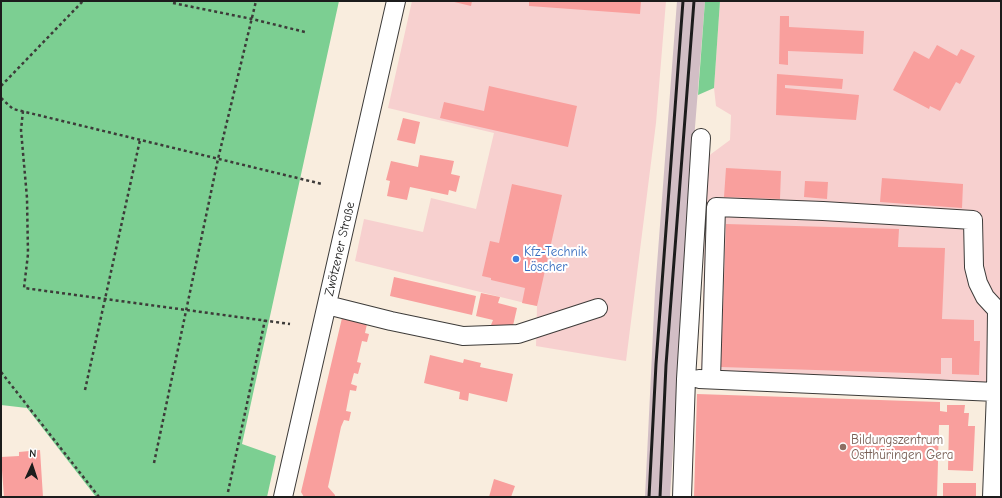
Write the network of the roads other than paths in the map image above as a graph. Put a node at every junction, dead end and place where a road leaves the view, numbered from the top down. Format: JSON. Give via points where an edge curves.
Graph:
{"nodes":[{"id":1,"x":396,"y":1,"type":"edge"},
{"id":2,"x":701,"y":138,"type":"dead end"},
{"id":3,"x":327,"y":305,"type":"junction"},
{"id":4,"x":598,"y":308,"type":"dead end"},
{"id":5,"x":686,"y":379,"type":"junction"},
{"id":6,"x":711,"y":379,"type":"junction"},
{"id":7,"x":996,"y":392,"type":"junction"},
{"id":8,"x":998,"y":434,"type":"edge"},
{"id":9,"x":283,"y":497,"type":"edge"},
{"id":10,"x":682,"y":497,"type":"edge"},
{"id":11,"x":992,"y":497,"type":"edge"}],
"edges":[{"from":1,"to":3,"type":"street","name":"Zwötzener Straße"},
{"from":2,"to":5,"type":"street"},
{"from":3,"to":4,"type":"street","via":[[463,336],[518,334]]},
{"from":3,"to":9,"type":"street","name":"Zwötzener Straße"},
{"from":5,"to":6,"type":"street"},
{"from":5,"to":10,"type":"street"},
{"from":6,"to":7,"type":"street"},
{"from":6,"to":7,"type":"street","via":[[716,207],[823,211],[973,220],[974,267],[978,283],[985,297],[997,310]]},
{"from":7,"to":8,"type":"street"},
{"from":8,"to":11,"type":"street"}]}
